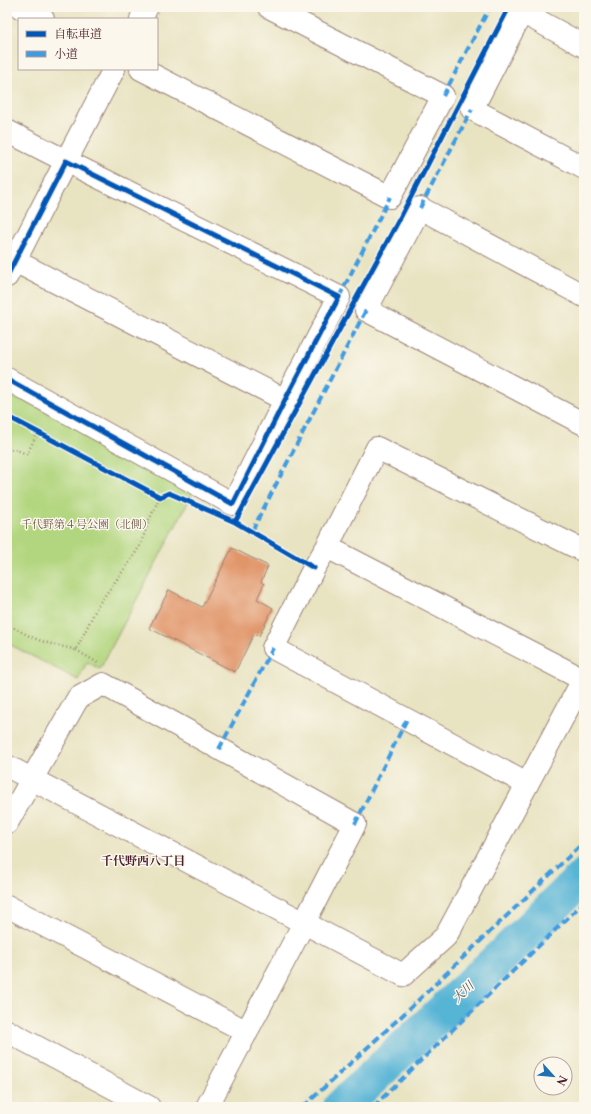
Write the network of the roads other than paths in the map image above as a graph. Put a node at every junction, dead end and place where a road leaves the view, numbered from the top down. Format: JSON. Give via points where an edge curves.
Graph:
{"nodes":[{"id":1,"x":20,"y":7,"type":"edge"},
{"id":2,"x":147,"y":7,"type":"edge"},
{"id":3,"x":269,"y":7,"type":"edge"},
{"id":4,"x":518,"y":9,"type":"edge"},
{"id":5,"x":41,"y":18,"type":"edge"},
{"id":6,"x":142,"y":18,"type":"edge"},
{"id":7,"x":584,"y":46,"type":"edge"},
{"id":8,"x":113,"y":70,"type":"edge"},
{"id":9,"x":143,"y":70,"type":"edge"},
{"id":10,"x":7,"y":131,"type":"edge"},
{"id":11,"x":66,"y":161,"type":"junction"},
{"id":12,"x":584,"y":168,"type":"edge"},
{"id":13,"x":10,"y":265,"type":"edge"},
{"id":14,"x":584,"y":296,"type":"edge"},
{"id":15,"x":7,"y":379,"type":"edge"},
{"id":16,"x":284,"y":400,"type":"junction"},
{"id":17,"x":584,"y":424,"type":"edge"},
{"id":18,"x":327,"y":547,"type":"junction"},
{"id":19,"x":584,"y":551,"type":"edge"},
{"id":20,"x":584,"y":679,"type":"edge"},
{"id":21,"x":7,"y":766,"type":"edge"},
{"id":22,"x":32,"y":779,"type":"junction"},
{"id":23,"x":527,"y":784,"type":"junction"},
{"id":24,"x":7,"y":823,"type":"edge"},
{"id":25,"x":7,"y":906,"type":"edge"},
{"id":26,"x":304,"y":923,"type":"junction"},
{"id":27,"x":7,"y":1031,"type":"edge"},
{"id":28,"x":247,"y":1032,"type":"junction"},
{"id":29,"x":149,"y":1107,"type":"edge"},
{"id":30,"x":208,"y":1107,"type":"edge"}],
"edges":[{"from":1,"to":5,"type":"street"},
{"from":2,"to":6,"type":"street"},
{"from":3,"to":9,"type":"street","via":[[443,96],[390,197]]},
{"from":4,"to":7,"type":"street"},
{"from":4,"to":12,"type":"street","via":[[472,109]]},
{"from":8,"to":11,"type":"street"},
{"from":10,"to":11,"type":"street"},
{"from":11,"to":13,"type":"street"},
{"from":11,"to":16,"type":"street","via":[[339,297]]},
{"from":13,"to":16,"type":"street"},
{"from":14,"to":17,"type":"street","via":[[420,208],[366,310]]},
{"from":15,"to":16,"type":"street","via":[[233,504]]},
{"from":18,"to":19,"type":"street","via":[[377,448]]},
{"from":18,"to":20,"type":"street"},
{"from":18,"to":23,"type":"street","via":[[273,648]]},
{"from":20,"to":23,"type":"street"},
{"from":21,"to":22,"type":"street"},
{"from":22,"to":24,"type":"street"},
{"from":22,"to":26,"type":"street"},
{"from":22,"to":26,"type":"street","via":[[78,698],[103,684],[355,824]]},
{"from":23,"to":26,"type":"street","via":[[446,936],[403,975]]},
{"from":25,"to":28,"type":"street"},
{"from":26,"to":28,"type":"street"},
{"from":27,"to":29,"type":"street"},
{"from":28,"to":30,"type":"street"}]}
